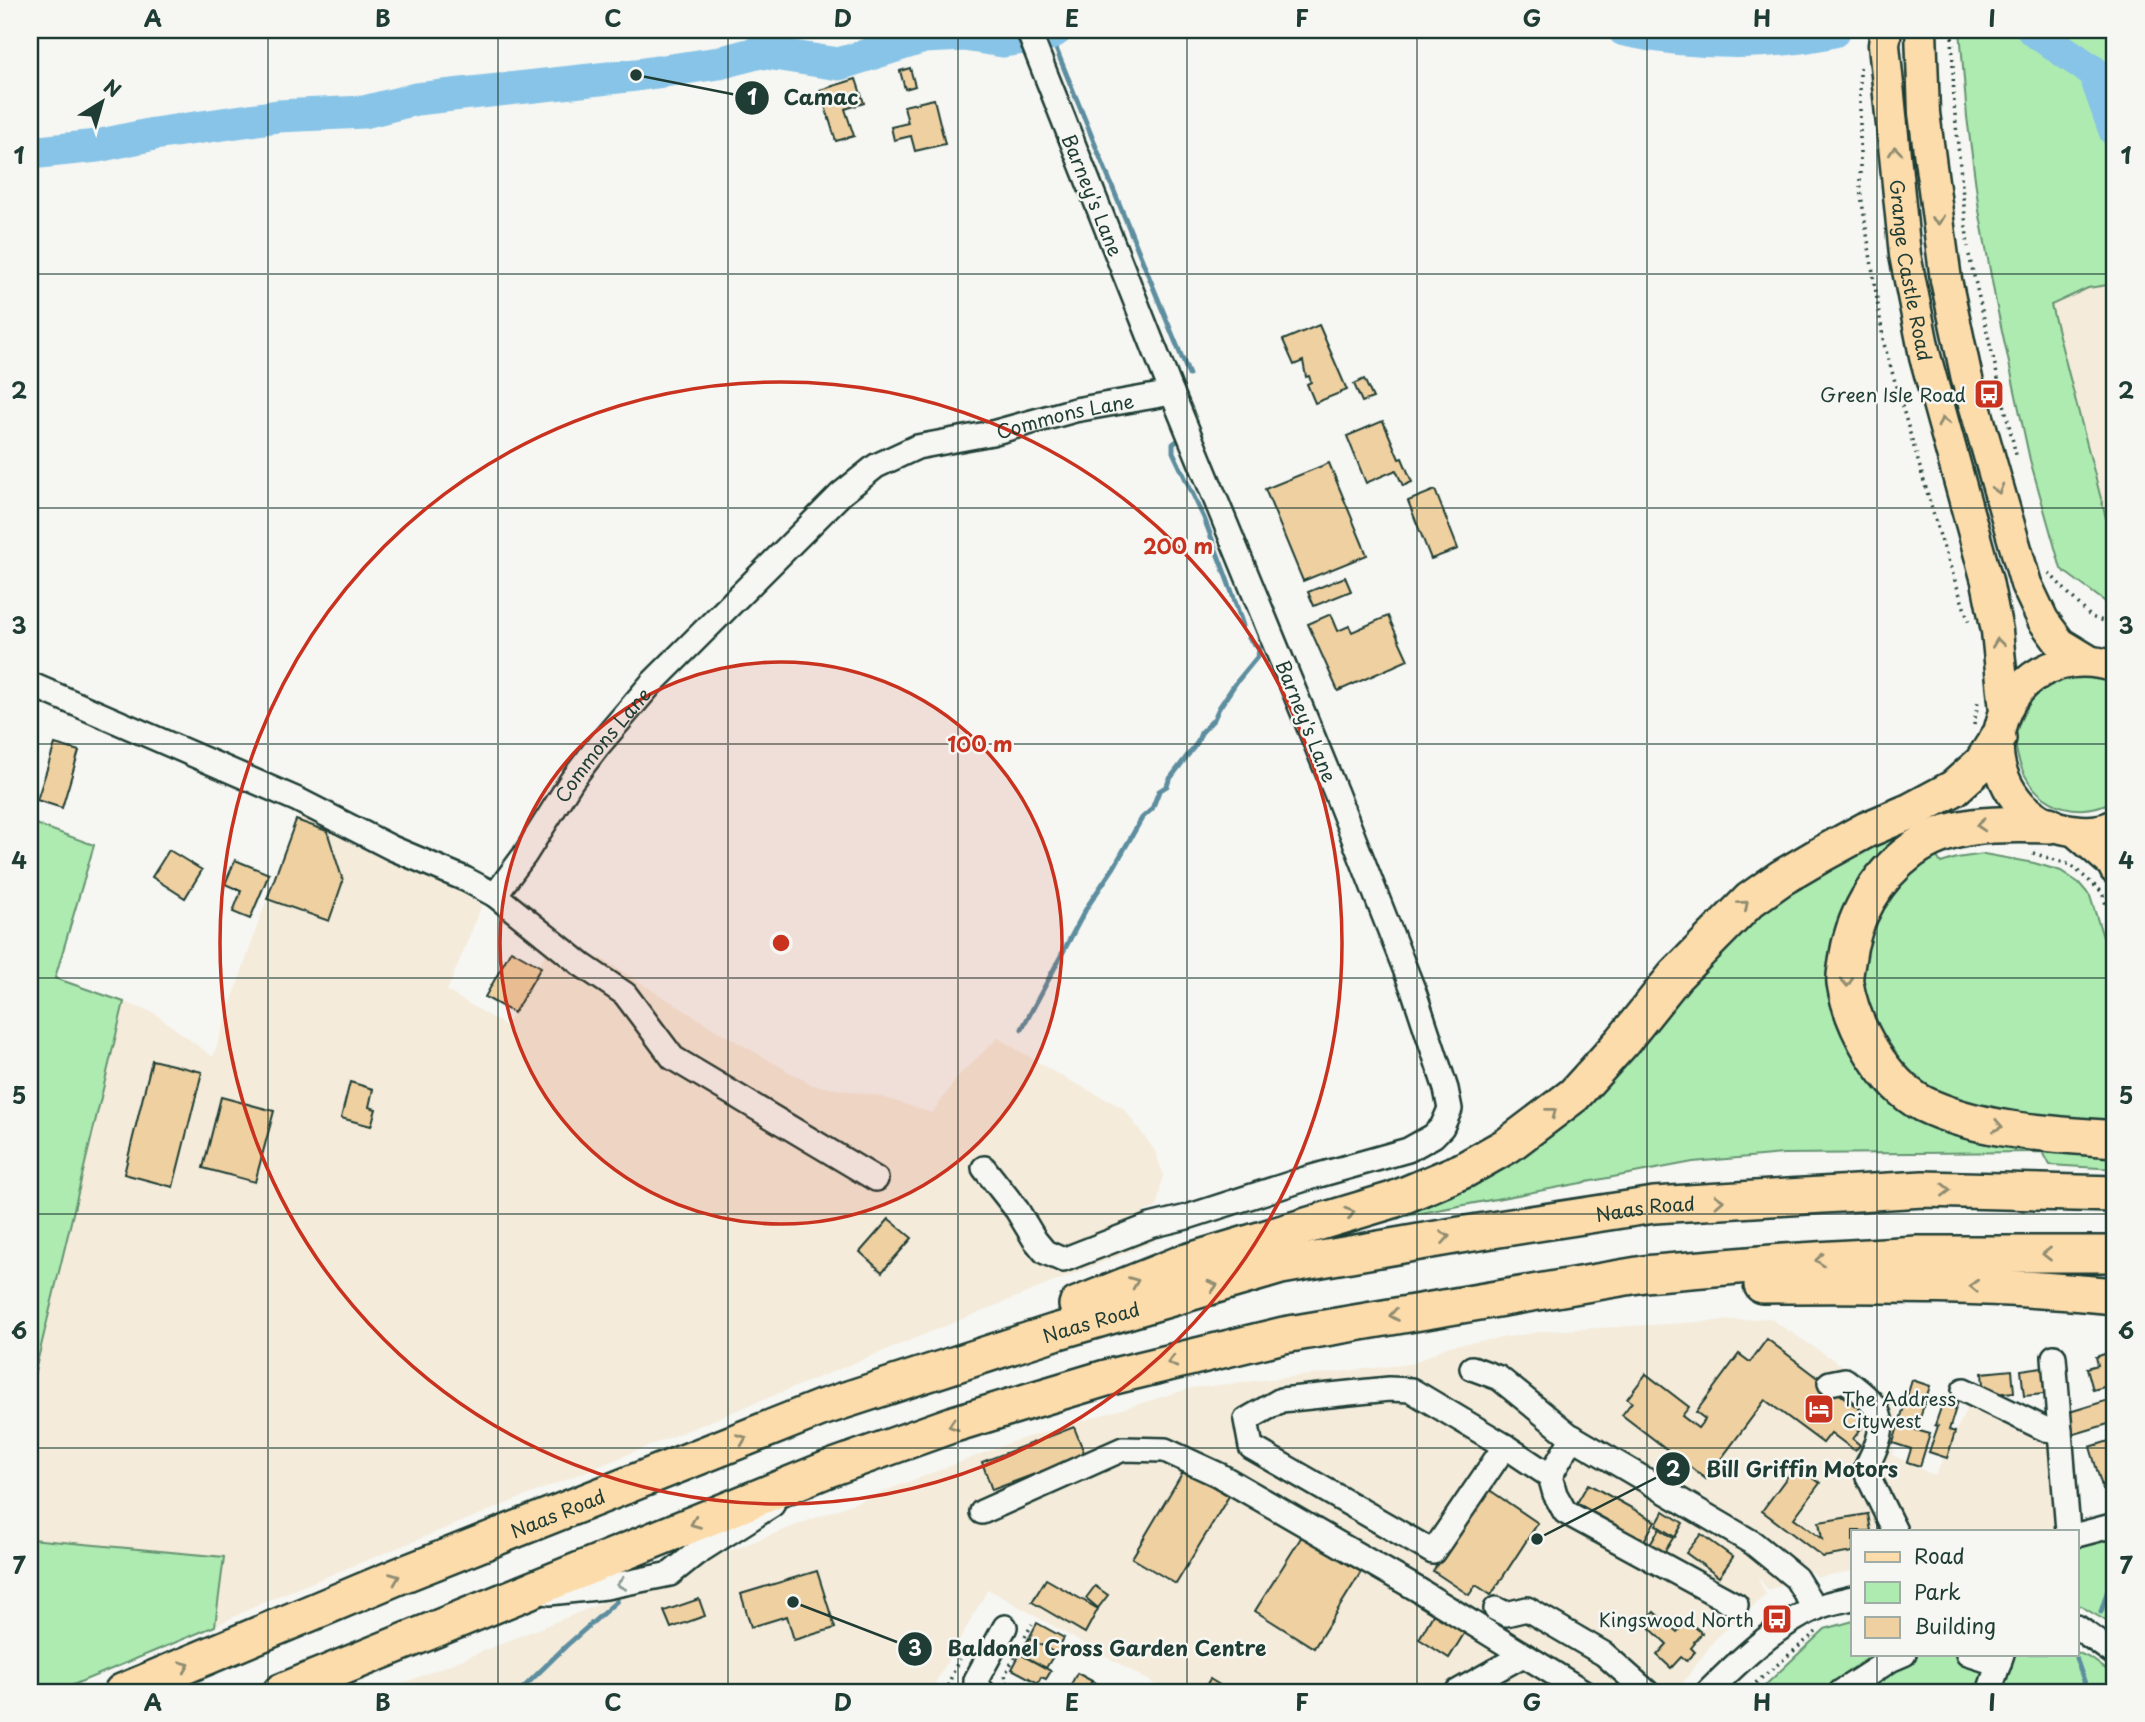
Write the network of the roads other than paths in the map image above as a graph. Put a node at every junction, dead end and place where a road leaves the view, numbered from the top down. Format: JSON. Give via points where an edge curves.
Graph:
{"nodes":[{"id":1,"x":1886,"y":30,"type":"edge"},
{"id":2,"x":1921,"y":30,"type":"edge"},
{"id":3,"x":1032,"y":40,"type":"edge"},
{"id":4,"x":1172,"y":393,"type":"junction"},
{"id":5,"x":2101,"y":664,"type":"edge"},
{"id":6,"x":30,"y":684,"type":"edge"},
{"id":7,"x":1991,"y":728,"type":"junction"},
{"id":8,"x":2115,"y":825,"type":"edge"},
{"id":9,"x":2062,"y":828,"type":"junction"},
{"id":10,"x":2115,"y":869,"type":"edge"},
{"id":11,"x":495,"y":895,"type":"junction"},
{"id":12,"x":2115,"y":1139,"type":"edge"},
{"id":13,"x":984,"y":1167,"type":"dead end"},
{"id":14,"x":876,"y":1179,"type":"dead end"},
{"id":15,"x":2115,"y":1194,"type":"edge"},
{"id":16,"x":2115,"y":1254,"type":"edge"},
{"id":17,"x":2115,"y":1296,"type":"edge"},
{"id":18,"x":1462,"y":1303,"type":"junction"},
{"id":19,"x":2054,"y":1357,"type":"dead end"},
{"id":20,"x":1472,"y":1368,"type":"dead end"},
{"id":21,"x":1830,"y":1382,"type":"dead end"},
{"id":22,"x":1964,"y":1390,"type":"dead end"},
{"id":23,"x":821,"y":1408,"type":"junction"},
{"id":24,"x":2060,"y":1431,"type":"junction"},
{"id":25,"x":1573,"y":1437,"type":"junction"},
{"id":26,"x":1506,"y":1446,"type":"junction"},
{"id":27,"x":1550,"y":1476,"type":"junction"},
{"id":28,"x":982,"y":1512,"type":"dead end"},
{"id":29,"x":2115,"y":1525,"type":"edge"},
{"id":30,"x":1895,"y":1530,"type":"edge"},
{"id":31,"x":2068,"y":1530,"type":"edge"},
{"id":32,"x":2078,"y":1535,"type":"edge"},
{"id":33,"x":1851,"y":1599,"type":"edge"},
{"id":34,"x":1736,"y":1605,"type":"dead end"},
{"id":35,"x":1496,"y":1609,"type":"dead end"},
{"id":36,"x":1815,"y":1609,"type":"junction"},
{"id":37,"x":1005,"y":1627,"type":"dead end"},
{"id":38,"x":2078,"y":1627,"type":"edge"},
{"id":39,"x":2115,"y":1654,"type":"edge"},
{"id":40,"x":1523,"y":1655,"type":"junction"},
{"id":41,"x":1899,"y":1656,"type":"edge"},
{"id":42,"x":1981,"y":1656,"type":"edge"},
{"id":43,"x":2001,"y":1659,"type":"edge"},
{"id":44,"x":122,"y":1692,"type":"edge"},
{"id":45,"x":281,"y":1692,"type":"edge"},
{"id":46,"x":982,"y":1692,"type":"edge"},
{"id":47,"x":1457,"y":1692,"type":"edge"},
{"id":48,"x":1584,"y":1692,"type":"edge"},
{"id":49,"x":1647,"y":1692,"type":"edge"},
{"id":50,"x":1708,"y":1692,"type":"edge"},
{"id":51,"x":1841,"y":1692,"type":"edge"},
{"id":52,"x":1989,"y":1692,"type":"edge"}],
"edges":[{"from":7,"to":1,"type":"main road","name":"Grange Castle Road","one_way":true,"via":[[1997,631],[1925,356],[1905,255]]},
{"from":2,"to":5,"type":"main road","name":"Grange Castle Road","one_way":true,"via":[[1924,113],[1942,254],[1967,379],[2026,584],[2060,643]]},
{"from":3,"to":4,"type":"street","name":"Barney's Lane"},
{"from":4,"to":11,"type":"street","name":"Commons Lane","via":[[917,447],[876,466],[841,494],[651,684],[578,771]]},
{"from":4,"to":13,"type":"street","name":"Barney's Lane","via":[[1415,992],[1450,1109],[1433,1136],[1408,1150],[1150,1226],[1063,1260],[1045,1252]]},
{"from":5,"to":7,"type":"main road","name":"Grange Castle Road","via":[[2062,663],[2039,673],[2019,689]]},
{"from":6,"to":11,"type":"street","via":[[298,800]]},
{"from":7,"to":9,"type":"main road","name":"Grange Castle Road","via":[[2004,780],[2015,799],[2030,814]]},
{"from":23,"to":7,"type":"highway","one_way":true,"via":[[1180,1264],[1393,1200],[1464,1170],[1508,1145],[1574,1095],[1675,976],[1750,900],[1844,842],[1954,788],[1982,763]]},
{"from":8,"to":9,"type":"main road","via":[[2105,830]]},
{"from":9,"to":10,"type":"main road","name":"Grange Castle Road"},
{"from":9,"to":12,"type":"highway","one_way":true,"via":[[1967,826],[1912,850],[1886,873],[1856,922],[1845,980],[1863,1037],[1886,1074],[1921,1103],[1963,1119],[2011,1128]]},
{"from":11,"to":14,"type":"street","via":[[625,994],[673,1058]]},
{"from":23,"to":15,"type":"highway","name":"Naas Road","one_way":true,"via":[[1055,1332],[1281,1266],[1460,1235],[1654,1205],[1923,1189]]},
{"from":16,"to":18,"type":"highway","one_way":true,"via":[[1917,1254],[1784,1262],[1644,1274]]},
{"from":17,"to":18,"type":"highway","one_way":true,"via":[[1880,1284],[1751,1286]]},
{"from":18,"to":45,"type":"highway","one_way":true,"via":[[1284,1335],[1106,1378],[954,1424],[828,1469]]},
{"from":19,"to":24,"type":"street"},
{"from":20,"to":25,"type":"street","via":[[1499,1378]]},
{"from":21,"to":30,"type":"street","via":[[1845,1380],[1874,1404],[1880,1416],[1879,1443],[1865,1470]]},
{"from":22,"to":24,"type":"street","via":[[2045,1429]]},
{"from":44,"to":23,"type":"highway","name":"Naas Road","one_way":true},
{"from":24,"to":31,"type":"street"},
{"from":25,"to":27,"type":"street"},
{"from":25,"to":36,"type":"street","via":[[1753,1543],[1796,1578]]},
{"from":26,"to":26,"type":"street","via":[[1433,1552],[1251,1447],[1246,1420],[1281,1399],[1411,1390]]},
{"from":26,"to":27,"type":"street"},
{"from":27,"to":34,"type":"street","via":[[1565,1512]]},
{"from":28,"to":40,"type":"street","via":[[1123,1449],[1165,1450],[1219,1475]]},
{"from":29,"to":32,"type":"street"},
{"from":33,"to":36,"type":"street"},
{"from":35,"to":49,"type":"street","via":[[1506,1614],[1527,1609],[1604,1654]]},
{"from":36,"to":50,"type":"street","via":[[1777,1632]]},
{"from":37,"to":46,"type":"street","via":[[976,1680]]},
{"from":38,"to":39,"type":"street"},
{"from":40,"to":47,"type":"street"},
{"from":40,"to":48,"type":"street"},
{"from":41,"to":51,"type":"street"},
{"from":42,"to":43,"type":"street"},
{"from":43,"to":52,"type":"street"}]}
